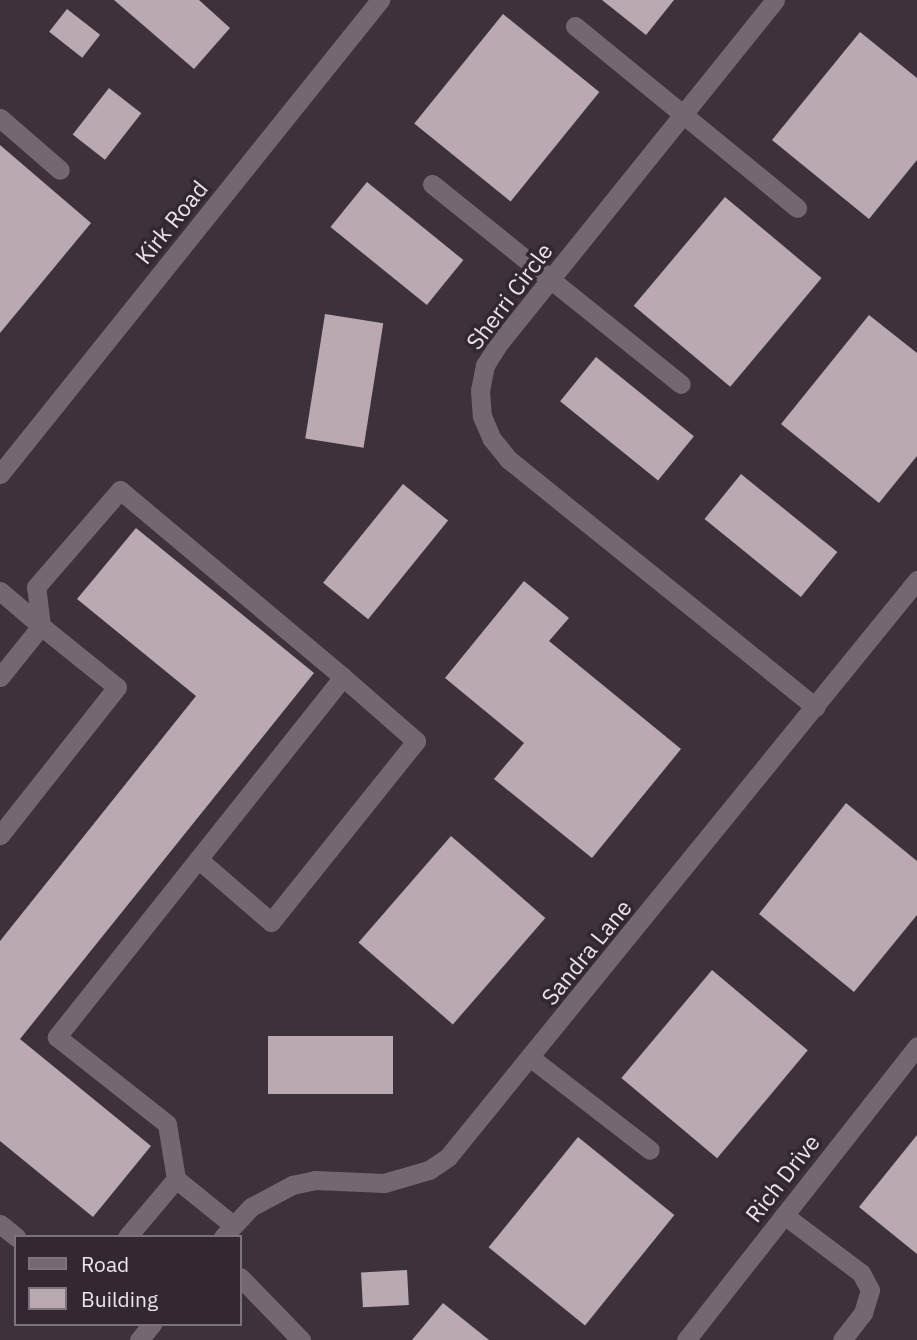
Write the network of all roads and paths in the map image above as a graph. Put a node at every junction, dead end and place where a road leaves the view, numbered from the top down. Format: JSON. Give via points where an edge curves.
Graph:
{"nodes":[{"id":1,"x":380,"y":0,"type":"edge"},
{"id":2,"x":775,"y":0,"type":"edge"},
{"id":3,"x":575,"y":26,"type":"dead end"},
{"id":4,"x":683,"y":115,"type":"junction"},
{"id":5,"x":0,"y":118,"type":"edge"},
{"id":6,"x":60,"y":170,"type":"dead end"},
{"id":7,"x":432,"y":184,"type":"dead end"},
{"id":8,"x":797,"y":208,"type":"dead end"},
{"id":9,"x":551,"y":279,"type":"junction"},
{"id":10,"x":681,"y":384,"type":"dead end"},
{"id":11,"x":0,"y":474,"type":"edge"},
{"id":12,"x":917,"y":580,"type":"edge"},
{"id":13,"x":0,"y":591,"type":"edge"},
{"id":14,"x":41,"y":626,"type":"junction"},
{"id":15,"x":0,"y":677,"type":"edge"},
{"id":16,"x":343,"y":677,"type":"junction"},
{"id":17,"x":815,"y":707,"type":"junction"},
{"id":18,"x":0,"y":835,"type":"edge"},
{"id":19,"x":198,"y":859,"type":"junction"},
{"id":20,"x":917,"y":1047,"type":"edge"},
{"id":21,"x":531,"y":1058,"type":"junction"},
{"id":22,"x":650,"y":1150,"type":"dead end"},
{"id":23,"x":176,"y":1179,"type":"junction"},
{"id":24,"x":784,"y":1215,"type":"junction"},
{"id":25,"x":0,"y":1224,"type":"edge"},
{"id":26,"x":228,"y":1231,"type":"edge"},
{"id":27,"x":14,"y":1235,"type":"edge"},
{"id":28,"x":129,"y":1235,"type":"edge"},
{"id":29,"x":242,"y":1280,"type":"edge"},
{"id":30,"x":150,"y":1326,"type":"edge"},
{"id":31,"x":139,"y":1340,"type":"edge"},
{"id":32,"x":301,"y":1340,"type":"edge"},
{"id":33,"x":686,"y":1340,"type":"edge"},
{"id":34,"x":842,"y":1340,"type":"edge"}],
"edges":[{"from":1,"to":11,"type":"street","name":"Kirk Road"},
{"from":2,"to":4,"type":"street","name":"Sherri Circle"},
{"from":3,"to":4,"type":"street"},
{"from":4,"to":8,"type":"street"},
{"from":4,"to":9,"type":"street","name":"Sherri Circle"},
{"from":5,"to":6,"type":"street"},
{"from":7,"to":9,"type":"street"},
{"from":9,"to":10,"type":"street"},
{"from":9,"to":17,"type":"street","name":"Sherri Circle","via":[[485,365],[480,390],[482,416],[492,439],[508,459]]},
{"from":12,"to":17,"type":"street","name":"Sandra Lane"},
{"from":13,"to":14,"type":"street"},
{"from":14,"to":15,"type":"street"},
{"from":14,"to":16,"type":"street","via":[[36,587],[121,490]]},
{"from":14,"to":18,"type":"street","via":[[117,687]]},
{"from":16,"to":19,"type":"street"},
{"from":16,"to":19,"type":"street","via":[[416,741],[271,922]]},
{"from":17,"to":21,"type":"street","name":"Sandra Lane"},
{"from":19,"to":23,"type":"street","via":[[57,1037],[167,1124]]},
{"from":20,"to":24,"type":"street","name":"Rich Drive"},
{"from":21,"to":22,"type":"street"},
{"from":21,"to":26,"type":"street","name":"Sandra Lane","via":[[465,1141],[429,1170],[384,1183],[315,1180],[292,1185],[251,1207]]},
{"from":23,"to":26,"type":"street"},
{"from":23,"to":28,"type":"street"},
{"from":24,"to":33,"type":"street","name":"Rich Drive"},
{"from":24,"to":34,"type":"street","via":[[861,1273],[870,1290],[863,1313]]},
{"from":25,"to":27,"type":"street"},
{"from":29,"to":32,"type":"street"},
{"from":30,"to":31,"type":"street"}]}
